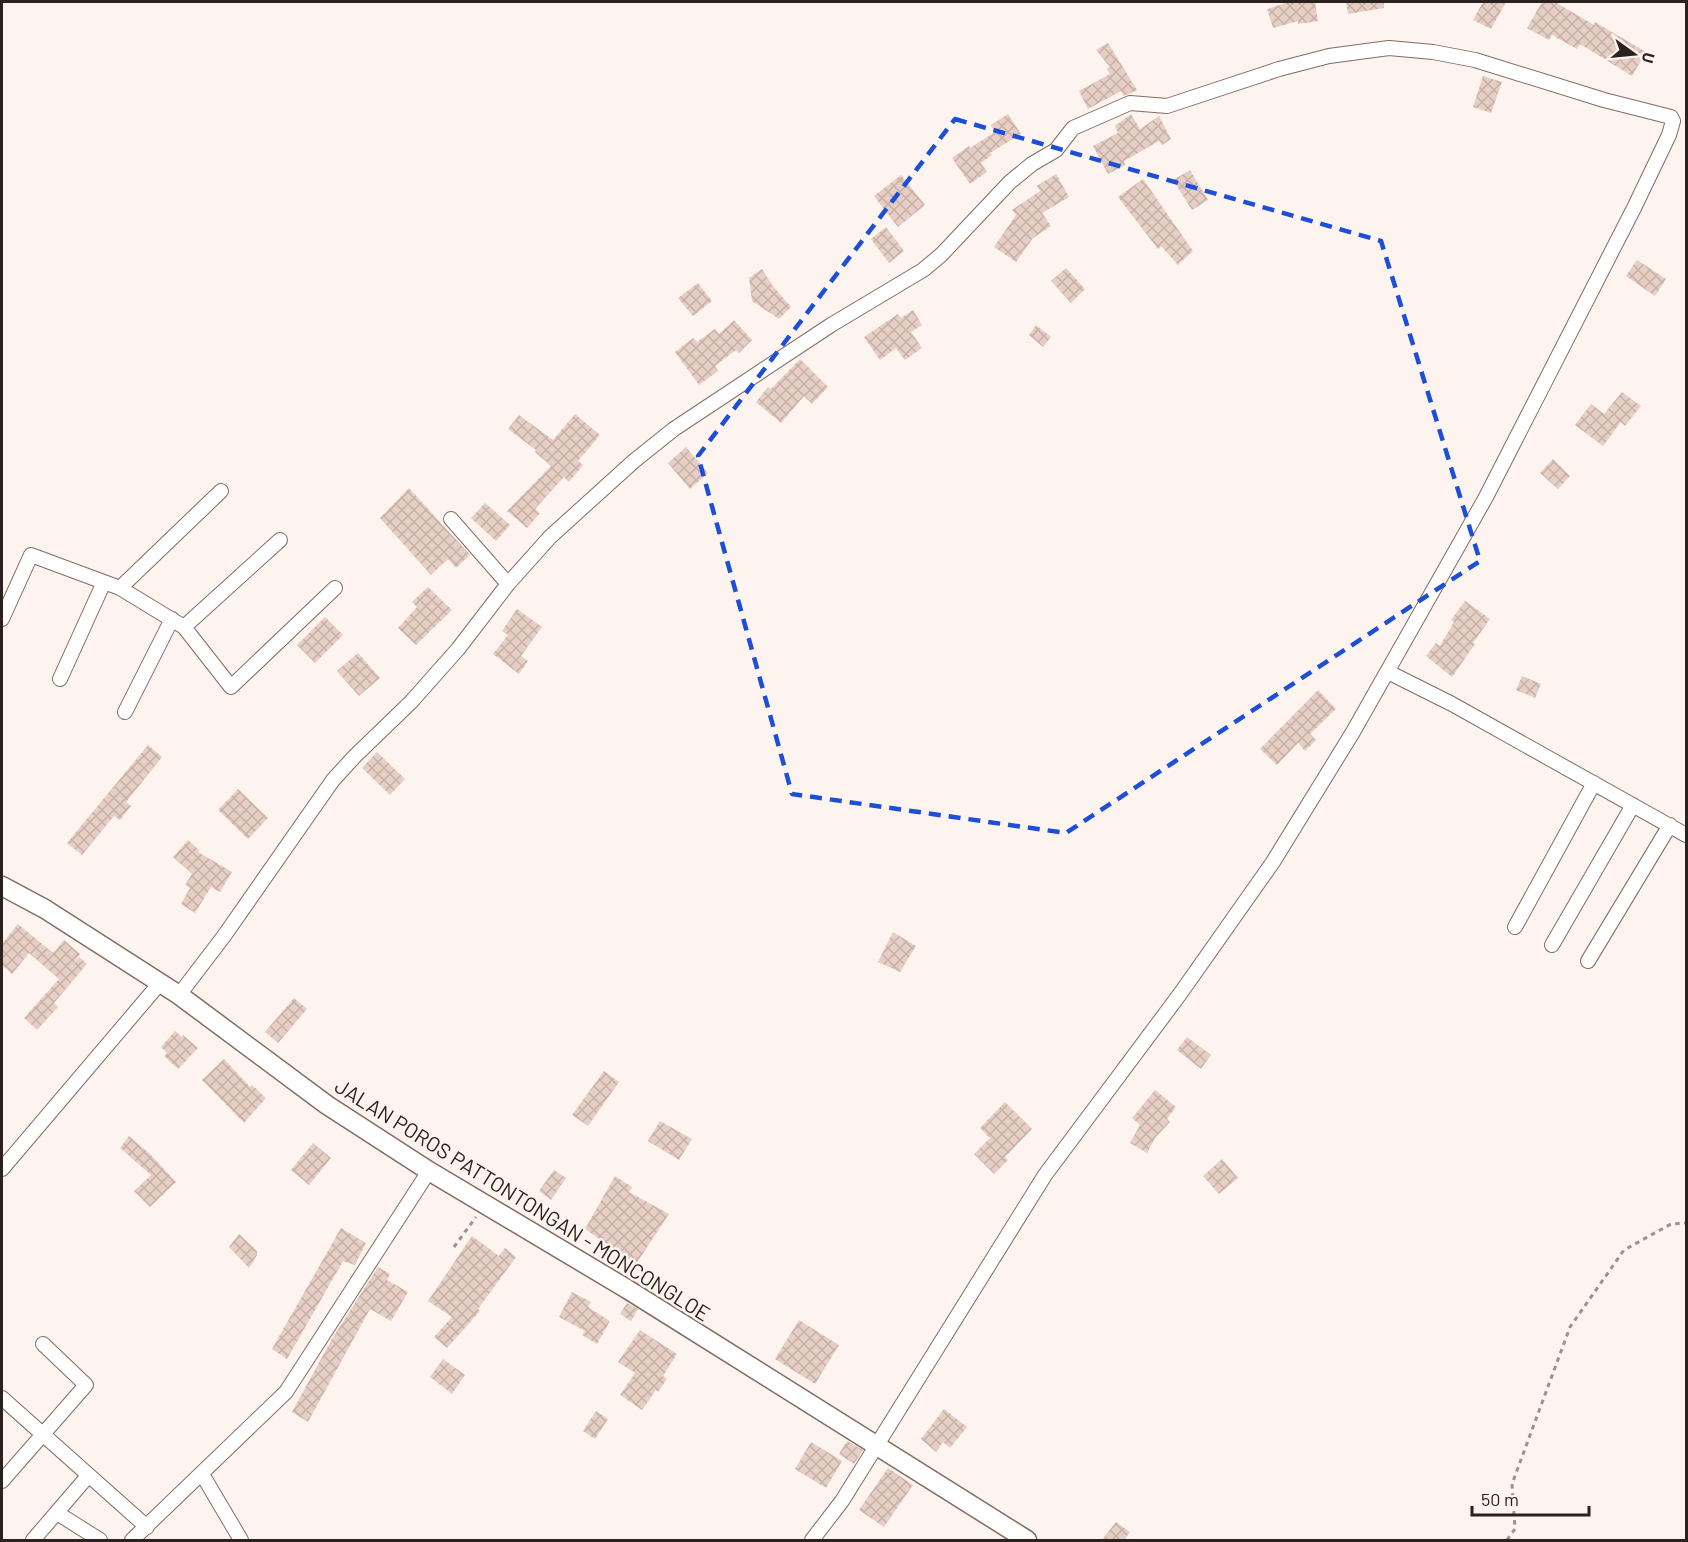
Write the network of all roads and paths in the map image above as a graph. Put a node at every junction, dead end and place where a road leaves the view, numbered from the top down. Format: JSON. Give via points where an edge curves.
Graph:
{"nodes":[{"id":1,"x":221,"y":491,"type":"dead end"},
{"id":2,"x":451,"y":519,"type":"dead end"},
{"id":3,"x":280,"y":540,"type":"dead end"},
{"id":4,"x":104,"y":582,"type":"junction"},
{"id":5,"x":508,"y":584,"type":"junction"},
{"id":6,"x":120,"y":588,"type":"junction"},
{"id":7,"x":335,"y":588,"type":"dead end"},
{"id":8,"x":2,"y":619,"type":"edge"},
{"id":9,"x":178,"y":623,"type":"junction"},
{"id":10,"x":1388,"y":672,"type":"junction"},
{"id":11,"x":60,"y":679,"type":"dead end"},
{"id":12,"x":125,"y":712,"type":"dead end"},
{"id":13,"x":1594,"y":783,"type":"junction"},
{"id":14,"x":1633,"y":805,"type":"junction"},
{"id":15,"x":1670,"y":825,"type":"junction"},
{"id":16,"x":1686,"y":835,"type":"edge"},
{"id":17,"x":2,"y":886,"type":"edge"},
{"id":18,"x":1515,"y":927,"type":"dead end"},
{"id":19,"x":1552,"y":945,"type":"dead end"},
{"id":20,"x":1588,"y":961,"type":"dead end"},
{"id":21,"x":160,"y":983,"type":"junction"},
{"id":22,"x":178,"y":995,"type":"junction"},
{"id":23,"x":2,"y":1169,"type":"edge"},
{"id":24,"x":429,"y":1171,"type":"junction"},
{"id":25,"x":484,"y":1205,"type":"junction"},
{"id":26,"x":1686,"y":1223,"type":"edge"},
{"id":27,"x":454,"y":1247,"type":"dead end"},
{"id":28,"x":43,"y":1344,"type":"dead end"},
{"id":29,"x":2,"y":1398,"type":"edge"},
{"id":30,"x":42,"y":1436,"type":"junction"},
{"id":31,"x":875,"y":1447,"type":"junction"},
{"id":32,"x":202,"y":1474,"type":"junction"},
{"id":33,"x":88,"y":1476,"type":"junction"},
{"id":34,"x":2,"y":1481,"type":"edge"},
{"id":35,"x":57,"y":1513,"type":"junction"},
{"id":36,"x":147,"y":1527,"type":"junction"},
{"id":37,"x":33,"y":1540,"type":"edge"},
{"id":38,"x":100,"y":1540,"type":"edge"},
{"id":39,"x":132,"y":1540,"type":"edge"},
{"id":40,"x":240,"y":1540,"type":"edge"},
{"id":41,"x":812,"y":1540,"type":"edge"},
{"id":42,"x":1026,"y":1540,"type":"edge"},
{"id":43,"x":1507,"y":1540,"type":"edge"}],
"edges":[{"from":1,"to":6,"type":"street"},
{"from":2,"to":5,"type":"street"},
{"from":3,"to":9,"type":"street"},
{"from":4,"to":6,"type":"street"},
{"from":4,"to":8,"type":"street","via":[[31,555]]},
{"from":4,"to":11,"type":"street"},
{"from":5,"to":10,"type":"street","via":[[550,537],[674,429],[831,325],[923,270],[1010,182],[1056,150],[1073,128],[1130,103],[1167,106],[1279,69],[1329,56],[1389,48],[1434,51],[1475,60],[1604,100],[1668,115],[1673,121],[1669,135],[1634,208],[1486,496]]},
{"from":5,"to":22,"type":"street","via":[[411,702],[333,780]]},
{"from":6,"to":9,"type":"street"},
{"from":7,"to":9,"type":"street","via":[[231,687]]},
{"from":9,"to":12,"type":"street"},
{"from":10,"to":13,"type":"street"},
{"from":10,"to":31,"type":"street","via":[[1273,862],[1045,1175]]},
{"from":13,"to":14,"type":"street"},
{"from":13,"to":18,"type":"street"},
{"from":14,"to":15,"type":"street"},
{"from":14,"to":19,"type":"street"},
{"from":15,"to":16,"type":"street"},
{"from":15,"to":20,"type":"street"},
{"from":17,"to":21,"type":"street","name":"JALAN POROS PATTONTONGAN - MONCONGLOE"},
{"from":21,"to":22,"type":"street","name":"JALAN POROS PATTONTONGAN - MONCONGLOE"},
{"from":21,"to":23,"type":"street"},
{"from":22,"to":24,"type":"street","name":"JALAN POROS PATTONTONGAN - MONCONGLOE","via":[[327,1105]]},
{"from":24,"to":25,"type":"street","name":"JALAN POROS PATTONTONGAN - MONCONGLOE"},
{"from":24,"to":32,"type":"street","via":[[286,1392]]},
{"from":25,"to":27,"type":"path"},
{"from":25,"to":31,"type":"street","name":"JALAN POROS PATTONTONGAN - MONCONGLOE","via":[[627,1289]]},
{"from":26,"to":43,"type":"path","via":[[1671,1224],[1624,1250],[1570,1327],[1512,1484],[1515,1529]]},
{"from":28,"to":30,"type":"street","via":[[86,1385]]},
{"from":29,"to":30,"type":"street"},
{"from":30,"to":33,"type":"street"},
{"from":30,"to":34,"type":"street"},
{"from":31,"to":41,"type":"street"},
{"from":31,"to":42,"type":"street","name":"JALAN POROS PATTONTONGAN - MONCONGLOE"},
{"from":32,"to":36,"type":"street"},
{"from":32,"to":40,"type":"street"},
{"from":33,"to":35,"type":"street"},
{"from":33,"to":36,"type":"street"},
{"from":35,"to":37,"type":"street"},
{"from":35,"to":38,"type":"street"},
{"from":36,"to":39,"type":"street"}]}
